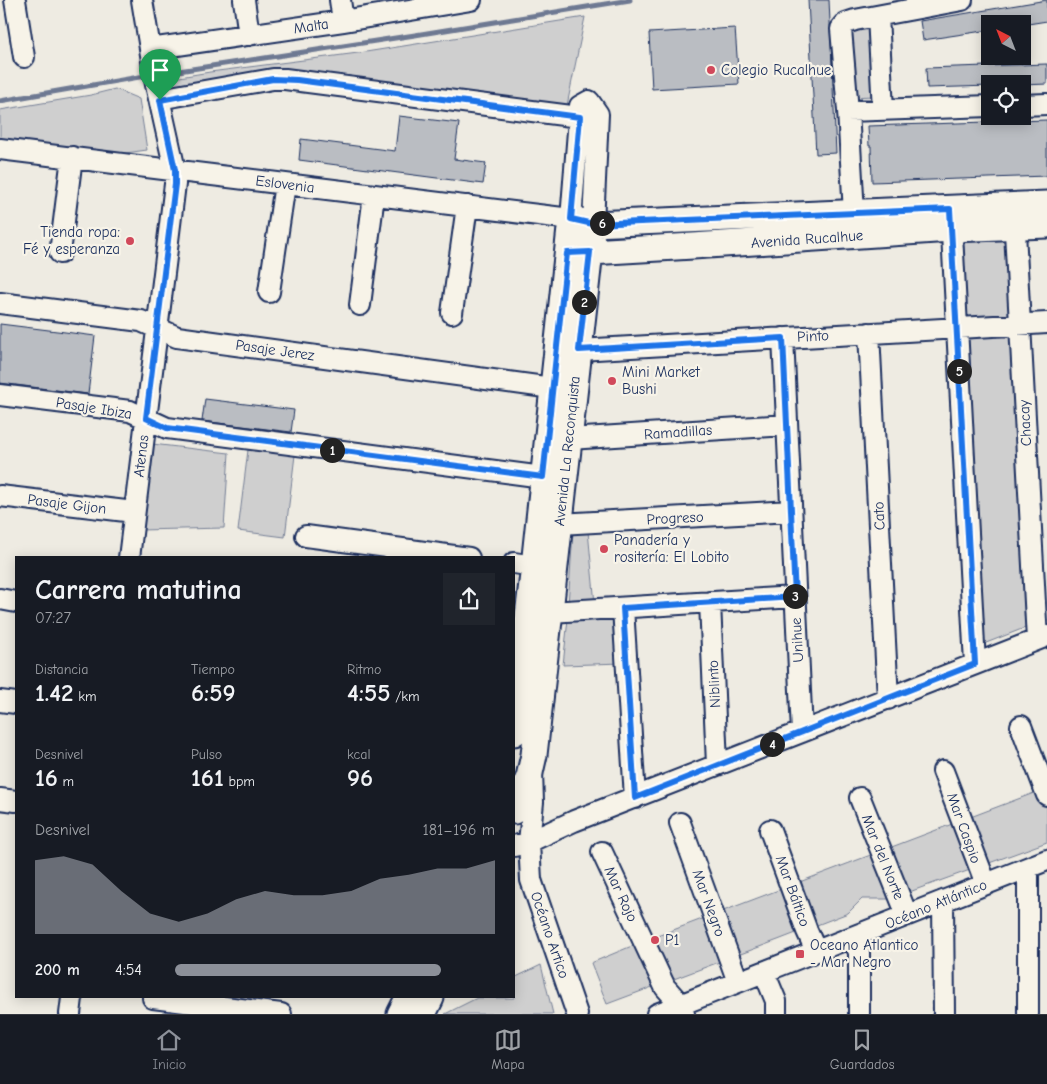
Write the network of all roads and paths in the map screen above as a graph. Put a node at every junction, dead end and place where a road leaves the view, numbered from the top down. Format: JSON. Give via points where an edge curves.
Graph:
{"nodes":[{"id":1,"x":15,"y":0,"type":"edge"},
{"id":2,"x":142,"y":0,"type":"edge"},
{"id":3,"x":244,"y":0,"type":"edge"},
{"id":4,"x":340,"y":0,"type":"edge"},
{"id":5,"x":471,"y":0,"type":"edge"},
{"id":6,"x":962,"y":0,"type":"edge"},
{"id":7,"x":431,"y":3,"type":"edge"},
{"id":8,"x":878,"y":16,"type":"junction"},
{"id":9,"x":343,"y":21,"type":"junction"},
{"id":10,"x":249,"y":35,"type":"junction"},
{"id":11,"x":151,"y":55,"type":"junction"},
{"id":12,"x":24,"y":57,"type":"dead end"},
{"id":13,"x":158,"y":92,"type":"junction"},
{"id":14,"x":1047,"y":104,"type":"edge"},
{"id":15,"x":1031,"y":105,"type":"edge"},
{"id":16,"x":981,"y":106,"type":"edge"},
{"id":17,"x":883,"y":110,"type":"junction"},
{"id":18,"x":848,"y":111,"type":"junction"},
{"id":19,"x":0,"y":148,"type":"edge"},
{"id":20,"x":72,"y":157,"type":"junction"},
{"id":21,"x":175,"y":170,"type":"junction"},
{"id":22,"x":285,"y":184,"type":"junction"},
{"id":23,"x":374,"y":195,"type":"junction"},
{"id":24,"x":1047,"y":204,"type":"edge"},
{"id":25,"x":468,"y":206,"type":"junction"},
{"id":26,"x":854,"y":213,"type":"junction"},
{"id":27,"x":1014,"y":216,"type":"junction"},
{"id":28,"x":951,"y":219,"type":"junction"},
{"id":29,"x":582,"y":222,"type":"junction"},
{"id":30,"x":1047,"y":225,"type":"edge"},
{"id":31,"x":578,"y":252,"type":"junction"},
{"id":32,"x":60,"y":253,"type":"dead end"},
{"id":33,"x":269,"y":292,"type":"dead end"},
{"id":34,"x":0,"y":303,"type":"edge"},
{"id":35,"x":360,"y":305,"type":"dead end"},
{"id":36,"x":452,"y":313,"type":"dead end"},
{"id":37,"x":1047,"y":323,"type":"edge"},
{"id":38,"x":1020,"y":324,"type":"junction"},
{"id":39,"x":157,"y":328,"type":"junction"},
{"id":40,"x":957,"y":328,"type":"junction"},
{"id":41,"x":869,"y":333,"type":"junction"},
{"id":42,"x":783,"y":338,"type":"junction"},
{"id":43,"x":579,"y":350,"type":"junction"},
{"id":44,"x":552,"y":388,"type":"junction"},
{"id":45,"x":0,"y":395,"type":"edge"},
{"id":46,"x":146,"y":418,"type":"junction"},
{"id":47,"x":787,"y":425,"type":"junction"},
{"id":48,"x":569,"y":439,"type":"junction"},
{"id":49,"x":543,"y":477,"type":"junction"},
{"id":50,"x":0,"y":496,"type":"edge"},
{"id":51,"x":791,"y":511,"type":"junction"},
{"id":52,"x":134,"y":512,"type":"junction"},
{"id":53,"x":559,"y":524,"type":"junction"},
{"id":54,"x":306,"y":536,"type":"dead end"},
{"id":55,"x":128,"y":556,"type":"edge"},
{"id":56,"x":454,"y":556,"type":"edge"},
{"id":57,"x":524,"y":565,"type":"edge"},
{"id":58,"x":795,"y":597,"type":"junction"},
{"id":59,"x":0,"y":599,"type":"edge"},
{"id":60,"x":15,"y":602,"type":"edge"},
{"id":61,"x":710,"y":602,"type":"junction"},
{"id":62,"x":623,"y":608,"type":"junction"},
{"id":63,"x":550,"y":612,"type":"junction"},
{"id":64,"x":1042,"y":638,"type":"edge"},
{"id":65,"x":975,"y":664,"type":"junction"},
{"id":66,"x":526,"y":667,"type":"edge"},
{"id":67,"x":888,"y":698,"type":"junction"},
{"id":68,"x":0,"y":701,"type":"edge"},
{"id":69,"x":15,"y":703,"type":"edge"},
{"id":70,"x":1021,"y":726,"type":"dead end"},
{"id":71,"x":515,"y":728,"type":"edge"},
{"id":72,"x":802,"y":732,"type":"junction"},
{"id":73,"x":718,"y":765,"type":"junction"},
{"id":74,"x":943,"y":772,"type":"dead end"},
{"id":75,"x":1047,"y":794,"type":"edge"},
{"id":76,"x":635,"y":798,"type":"junction"},
{"id":77,"x":860,"y":798,"type":"dead end"},
{"id":78,"x":0,"y":799,"type":"edge"},
{"id":79,"x":15,"y":801,"type":"edge"},
{"id":80,"x":524,"y":807,"type":"edge"},
{"id":81,"x":584,"y":817,"type":"junction"},
{"id":82,"x":680,"y":823,"type":"dead end"},
{"id":83,"x":770,"y":830,"type":"dead end"},
{"id":84,"x":521,"y":844,"type":"edge"},
{"id":85,"x":602,"y":852,"type":"dead end"},
{"id":86,"x":1047,"y":860,"type":"edge"},
{"id":87,"x":1028,"y":868,"type":"junction"},
{"id":88,"x":986,"y":884,"type":"junction"},
{"id":89,"x":943,"y":901,"type":"junction"},
{"id":90,"x":907,"y":915,"type":"junction"},
{"id":91,"x":852,"y":937,"type":"junction"},
{"id":92,"x":816,"y":951,"type":"junction"},
{"id":93,"x":764,"y":972,"type":"junction"},
{"id":94,"x":738,"y":982,"type":"junction"},
{"id":95,"x":72,"y":998,"type":"edge"},
{"id":96,"x":153,"y":998,"type":"edge"},
{"id":97,"x":408,"y":998,"type":"edge"},
{"id":98,"x":431,"y":998,"type":"edge"},
{"id":99,"x":682,"y":1009,"type":"edge"},
{"id":100,"x":70,"y":1014,"type":"edge"},
{"id":101,"x":281,"y":1014,"type":"edge"},
{"id":102,"x":400,"y":1014,"type":"edge"},
{"id":103,"x":423,"y":1014,"type":"edge"},
{"id":104,"x":577,"y":1014,"type":"edge"},
{"id":105,"x":657,"y":1014,"type":"edge"},
{"id":106,"x":776,"y":1014,"type":"edge"},
{"id":107,"x":859,"y":1014,"type":"edge"},
{"id":108,"x":944,"y":1014,"type":"edge"},
{"id":109,"x":1028,"y":1014,"type":"edge"}],
"edges":[{"from":1,"to":12,"type":"street"},
{"from":2,"to":11,"type":"street","name":"Atenas"},
{"from":3,"to":10,"type":"street"},
{"from":4,"to":9,"type":"street"},
{"from":5,"to":7,"type":"street","name":"Malta"},
{"from":6,"to":8,"type":"street"},
{"from":7,"to":9,"type":"street","name":"Malta"},
{"from":8,"to":17,"type":"street"},
{"from":8,"to":18,"type":"street","via":[[846,23],[841,30]]},
{"from":9,"to":10,"type":"street","name":"Malta"},
{"from":10,"to":11,"type":"street","name":"Malta"},
{"from":11,"to":13,"type":"street","name":"Atenas"},
{"from":13,"to":21,"type":"street","name":"Atenas"},
{"from":13,"to":29,"type":"street","name":"Avenida La Reconquista","via":[[285,79],[580,117]]},
{"from":14,"to":15,"type":"street"},
{"from":16,"to":17,"type":"street"},
{"from":17,"to":18,"type":"street"},
{"from":18,"to":26,"type":"street"},
{"from":19,"to":20,"type":"street","name":"Eslovenia"},
{"from":20,"to":21,"type":"street","name":"Eslovenia"},
{"from":20,"to":32,"type":"street"},
{"from":21,"to":22,"type":"street","name":"Eslovenia"},
{"from":21,"to":39,"type":"street","name":"Atenas"},
{"from":22,"to":23,"type":"street","name":"Eslovenia"},
{"from":22,"to":33,"type":"street"},
{"from":23,"to":25,"type":"street","name":"Eslovenia"},
{"from":23,"to":35,"type":"street"},
{"from":24,"to":27,"type":"street","name":"Avenida Rucalhue"},
{"from":25,"to":29,"type":"street","name":"Eslovenia"},
{"from":25,"to":36,"type":"street"},
{"from":26,"to":28,"type":"street","name":"Avenida Rucalhue"},
{"from":26,"to":29,"type":"street","name":"Avenida Rucalhue"},
{"from":27,"to":28,"type":"street","name":"Avenida Rucalhue"},
{"from":27,"to":30,"type":"street","name":"Avenida Rucalhue"},
{"from":27,"to":38,"type":"street","name":"Chacay"},
{"from":28,"to":31,"type":"street","name":"Avenida Rucalhue"},
{"from":28,"to":40,"type":"street"},
{"from":29,"to":31,"type":"street","name":"Avenida La Reconquista"},
{"from":31,"to":43,"type":"street","name":"Avenida La Reconquista"},
{"from":31,"to":44,"type":"street","name":"Avenida La Reconquista"},
{"from":34,"to":39,"type":"street","name":"Pasaje Jerez","via":[[141,321]]},
{"from":37,"to":38,"type":"street","name":"Pinto"},
{"from":38,"to":40,"type":"street","name":"Pinto"},
{"from":38,"to":64,"type":"street","name":"Chacay"},
{"from":39,"to":44,"type":"street","name":"Pasaje Jerez","via":[[177,337]]},
{"from":39,"to":46,"type":"street","name":"Atenas"},
{"from":40,"to":41,"type":"street","name":"Pinto"},
{"from":40,"to":65,"type":"street"},
{"from":41,"to":42,"type":"street","name":"Pinto"},
{"from":41,"to":67,"type":"street","name":"Cato"},
{"from":42,"to":43,"type":"street","name":"Pinto"},
{"from":42,"to":47,"type":"street","name":"Unihue"},
{"from":43,"to":48,"type":"street","name":"Avenida La Reconquista"},
{"from":44,"to":49,"type":"street","name":"Avenida La Reconquista"},
{"from":45,"to":46,"type":"street","name":"Pasaje Ibiza","via":[[130,411]]},
{"from":46,"to":49,"type":"street","name":"Pasaje Ibiza","via":[[167,428]]},
{"from":46,"to":52,"type":"street","name":"Atenas"},
{"from":47,"to":48,"type":"street","name":"Ramadillas"},
{"from":47,"to":51,"type":"street","name":"Unihue"},
{"from":48,"to":53,"type":"street","name":"Avenida La Reconquista"},
{"from":49,"to":57,"type":"street","name":"Avenida La Reconquista"},
{"from":50,"to":52,"type":"street","name":"Pasaje Gijon"},
{"from":51,"to":53,"type":"street","name":"Progreso"},
{"from":51,"to":58,"type":"street","name":"Unihue"},
{"from":52,"to":55,"type":"street","name":"Atenas"},
{"from":53,"to":63,"type":"street","name":"Avenida La Reconquista"},
{"from":54,"to":56,"type":"street"},
{"from":57,"to":66,"type":"street","name":"Avenida La Reconquista"},
{"from":58,"to":61,"type":"street"},
{"from":58,"to":72,"type":"street","name":"Unihue"},
{"from":59,"to":60,"type":"street"},
{"from":61,"to":62,"type":"street"},
{"from":61,"to":73,"type":"street","name":"Niblinto"},
{"from":62,"to":63,"type":"street"},
{"from":62,"to":76,"type":"street"},
{"from":63,"to":66,"type":"street","name":"Avenida La Reconquista"},
{"from":64,"to":65,"type":"street"},
{"from":65,"to":67,"type":"street"},
{"from":66,"to":71,"type":"street","name":"Avenida La Reconquista"},
{"from":66,"to":80,"type":"street","name":"Avenida La Reconquista","via":[[534,755]]},
{"from":67,"to":72,"type":"street"},
{"from":68,"to":69,"type":"street"},
{"from":70,"to":75,"type":"street"},
{"from":72,"to":73,"type":"street"},
{"from":73,"to":76,"type":"street"},
{"from":74,"to":88,"type":"street","name":"Mar Caspio"},
{"from":76,"to":81,"type":"street"},
{"from":77,"to":90,"type":"street","name":"Mar del Norte"},
{"from":78,"to":79,"type":"street"},
{"from":80,"to":81,"type":"street","via":[[553,817]]},
{"from":80,"to":84,"type":"street","name":"Océano Artico"},
{"from":81,"to":84,"type":"street"},
{"from":82,"to":94,"type":"street","name":"Mar Negro"},
{"from":83,"to":92,"type":"street","name":"Mar Báltico"},
{"from":84,"to":104,"type":"street","name":"Océano Artico"},
{"from":85,"to":99,"type":"street","name":"Mar Rojo","via":[[665,987]]},
{"from":86,"to":87,"type":"street","name":"Océano Atlántico"},
{"from":87,"to":88,"type":"street","name":"Océano Atlántico"},
{"from":87,"to":109,"type":"street"},
{"from":88,"to":89,"type":"street","name":"Océano Atlántico"},
{"from":89,"to":90,"type":"street","name":"Océano Atlántico"},
{"from":89,"to":108,"type":"street"},
{"from":90,"to":91,"type":"street","name":"Océano Atlántico"},
{"from":91,"to":92,"type":"street","name":"Océano Atlántico"},
{"from":91,"to":107,"type":"street","via":[[859,952]]},
{"from":92,"to":93,"type":"street","name":"Océano Atlántico"},
{"from":93,"to":94,"type":"street","name":"Océano Atlántico"},
{"from":93,"to":106,"type":"street","via":[[776,1001]]},
{"from":94,"to":99,"type":"street","name":"Océano Atlántico"},
{"from":95,"to":100,"type":"street"},
{"from":96,"to":101,"type":"street"},
{"from":97,"to":102,"type":"street"},
{"from":98,"to":103,"type":"street"},
{"from":99,"to":105,"type":"street","name":"Océano Atlántico"}]}
